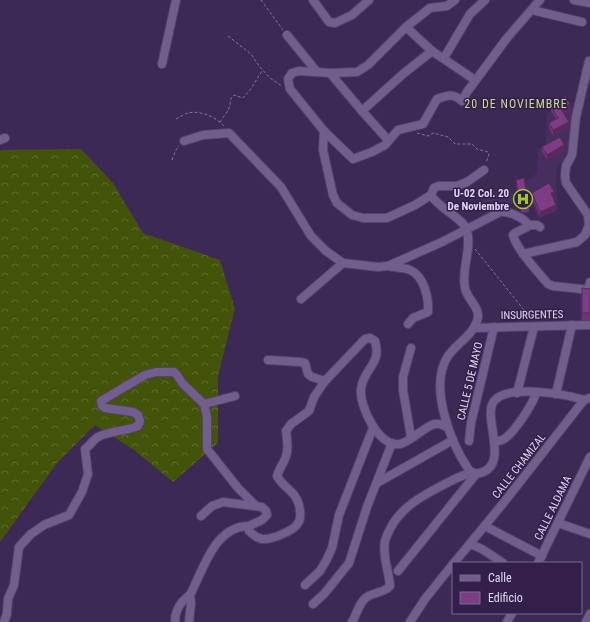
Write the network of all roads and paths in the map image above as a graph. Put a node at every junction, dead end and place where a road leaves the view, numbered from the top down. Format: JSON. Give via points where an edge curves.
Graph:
{"nodes":[{"id":1,"x":176,"y":0,"type":"edge"},
{"id":2,"x":261,"y":0,"type":"edge"},
{"id":3,"x":313,"y":0,"type":"edge"},
{"id":4,"x":369,"y":0,"type":"edge"},
{"id":5,"x":455,"y":0,"type":"edge"},
{"id":6,"x":485,"y":0,"type":"edge"},
{"id":7,"x":540,"y":0,"type":"edge"},
{"id":8,"x":574,"y":0,"type":"edge"},
{"id":9,"x":590,"y":4,"type":"edge"},
{"id":10,"x":532,"y":10,"type":"junction"},
{"id":11,"x":582,"y":22,"type":"dead end"},
{"id":12,"x":406,"y":27,"type":"junction"},
{"id":13,"x":287,"y":35,"type":"joint"},
{"id":14,"x":228,"y":36,"type":"dead end"},
{"id":15,"x":432,"y":51,"type":"junction"},
{"id":16,"x":444,"y":58,"type":"junction"},
{"id":17,"x":589,"y":61,"type":"dead end"},
{"id":18,"x":162,"y":64,"type":"dead end"},
{"id":19,"x":263,"y":70,"type":"junction"},
{"id":20,"x":317,"y":72,"type":"junction"},
{"id":21,"x":330,"y":73,"type":"junction"},
{"id":22,"x":476,"y":80,"type":"junction"},
{"id":23,"x":290,"y":89,"type":"junction"},
{"id":24,"x":362,"y":111,"type":"junction"},
{"id":25,"x":176,"y":119,"type":"dead end"},
{"id":26,"x":220,"y":122,"type":"junction"},
{"id":27,"x":418,"y":126,"type":"junction"},
{"id":28,"x":324,"y":130,"type":"junction"},
{"id":29,"x":229,"y":133,"type":"junction"},
{"id":30,"x":388,"y":140,"type":"junction"},
{"id":31,"x":184,"y":141,"type":"joint"},
{"id":32,"x":172,"y":160,"type":"dead end"},
{"id":33,"x":484,"y":170,"type":"joint"},
{"id":34,"x":431,"y":195,"type":"junction"},
{"id":35,"x":528,"y":225,"type":"junction"},
{"id":36,"x":540,"y":227,"type":"dead end"},
{"id":37,"x":467,"y":230,"type":"junction"},
{"id":38,"x":468,"y":244,"type":"junction"},
{"id":39,"x":523,"y":254,"type":"junction"},
{"id":40,"x":343,"y":263,"type":"junction"},
{"id":41,"x":388,"y":266,"type":"junction"},
{"id":42,"x":589,"y":287,"type":"edge"},
{"id":43,"x":301,"y":299,"type":"dead end"},
{"id":44,"x":408,"y":324,"type":"dead end"},
{"id":45,"x":590,"y":324,"type":"edge"},
{"id":46,"x":572,"y":325,"type":"junction"},
{"id":47,"x":494,"y":327,"type":"junction"},
{"id":48,"x":534,"y":327,"type":"junction"},
{"id":49,"x":474,"y":328,"type":"junction"},
{"id":50,"x":411,"y":348,"type":"dead end"},
{"id":51,"x":268,"y":360,"type":"dead end"},
{"id":52,"x":325,"y":381,"type":"junction"},
{"id":53,"x":517,"y":392,"type":"junction"},
{"id":54,"x":536,"y":393,"type":"junction"},
{"id":55,"x":556,"y":394,"type":"junction"},
{"id":56,"x":235,"y":396,"type":"dead end"},
{"id":57,"x":587,"y":399,"type":"edge"},
{"id":58,"x":204,"y":404,"type":"junction"},
{"id":59,"x":447,"y":427,"type":"junction"},
{"id":60,"x":373,"y":428,"type":"junction"},
{"id":61,"x":411,"y":437,"type":"junction"},
{"id":62,"x":453,"y":440,"type":"junction"},
{"id":63,"x":469,"y":441,"type":"dead end"},
{"id":64,"x":495,"y":442,"type":"junction"},
{"id":65,"x":392,"y":443,"type":"junction"},
{"id":66,"x":589,"y":461,"type":"edge"},
{"id":67,"x":474,"y":473,"type":"junction"},
{"id":68,"x":376,"y":483,"type":"junction"},
{"id":69,"x":256,"y":506,"type":"junction"},
{"id":70,"x":201,"y":516,"type":"dead end"},
{"id":71,"x":558,"y":523,"type":"junction"},
{"id":72,"x":249,"y":526,"type":"junction"},
{"id":73,"x":485,"y":526,"type":"junction"},
{"id":74,"x":590,"y":534,"type":"edge"},
{"id":75,"x":470,"y":544,"type":"junction"},
{"id":76,"x":540,"y":559,"type":"edge"},
{"id":77,"x":456,"y":562,"type":"edge"},
{"id":78,"x":502,"y":562,"type":"edge"},
{"id":79,"x":452,"y":566,"type":"edge"},
{"id":80,"x":398,"y":571,"type":"dead end"},
{"id":81,"x":305,"y":584,"type":"dead end"},
{"id":82,"x":190,"y":595,"type":"junction"},
{"id":83,"x":180,"y":604,"type":"junction"},
{"id":84,"x":314,"y":604,"type":"dead end"},
{"id":85,"x":590,"y":614,"type":"edge"},
{"id":86,"x":4,"y":622,"type":"edge"},
{"id":87,"x":175,"y":622,"type":"edge"},
{"id":88,"x":179,"y":622,"type":"edge"},
{"id":89,"x":189,"y":622,"type":"edge"},
{"id":90,"x":352,"y":622,"type":"edge"},
{"id":91,"x":410,"y":622,"type":"edge"},
{"id":92,"x":586,"y":622,"type":"edge"}],
"edges":[{"from":1,"to":18,"type":"street"},
{"from":2,"to":13,"type":"path"},
{"from":3,"to":4,"type":"street","via":[[329,22],[335,23],[352,14]]},
{"from":5,"to":12,"type":"street","via":[[447,6],[430,8]]},
{"from":6,"to":16,"type":"street","via":[[470,14]]},
{"from":7,"to":10,"type":"street"},
{"from":8,"to":9,"type":"street"},
{"from":10,"to":11,"type":"street"},
{"from":10,"to":22,"type":"street","via":[[507,38]]},
{"from":12,"to":15,"type":"street"},
{"from":12,"to":21,"type":"street","via":[[368,66],[357,72]]},
{"from":13,"to":20,"type":"street"},
{"from":14,"to":19,"type":"path","via":[[251,54]]},
{"from":15,"to":16,"type":"street"},
{"from":15,"to":24,"type":"street","via":[[402,74]]},
{"from":16,"to":22,"type":"street"},
{"from":17,"to":39,"type":"street","via":[[576,117],[572,155],[566,166],[565,176],[566,184],[588,215],[585,235],[577,242]]},
{"from":19,"to":23,"type":"path","via":[[270,78]]},
{"from":19,"to":26,"type":"path","via":[[243,98],[232,97],[230,107]]},
{"from":20,"to":21,"type":"street"},
{"from":20,"to":23,"type":"street","via":[[292,73],[288,79]]},
{"from":21,"to":24,"type":"street"},
{"from":22,"to":27,"type":"street","via":[[462,101],[456,96],[449,95],[437,99],[423,124]]},
{"from":23,"to":28,"type":"street"},
{"from":24,"to":30,"type":"street"},
{"from":25,"to":26,"type":"path","via":[[188,113],[201,113]]},
{"from":26,"to":29,"type":"path"},
{"from":27,"to":30,"type":"street","via":[[398,130]]},
{"from":27,"to":33,"type":"path","via":[[415,130],[421,135],[428,136],[433,133],[448,137],[454,144],[472,144],[476,149],[488,152]]},
{"from":28,"to":30,"type":"street","via":[[353,159],[372,152]]},
{"from":28,"to":34,"type":"street","via":[[323,150],[333,196],[337,203],[352,215],[363,218],[387,218]]},
{"from":29,"to":31,"type":"street","via":[[203,135]]},
{"from":29,"to":40,"type":"street","via":[[282,187],[311,236]]},
{"from":31,"to":32,"type":"path"},
{"from":33,"to":34,"type":"street","via":[[457,186],[434,188]]},
{"from":34,"to":37,"type":"street","via":[[435,202],[457,218]]},
{"from":35,"to":36,"type":"street"},
{"from":35,"to":37,"type":"street","via":[[525,220],[500,212]]},
{"from":35,"to":39,"type":"street","via":[[513,236]]},
{"from":37,"to":38,"type":"street"},
{"from":37,"to":41,"type":"street"},
{"from":38,"to":48,"type":"path","via":[[474,247],[534,323]]},
{"from":38,"to":49,"type":"street","via":[[465,287],[478,312]]},
{"from":39,"to":42,"type":"street","via":[[548,284]]},
{"from":40,"to":41,"type":"street"},
{"from":40,"to":43,"type":"street"},
{"from":41,"to":44,"type":"street","via":[[417,274],[423,284],[428,300],[428,312],[413,318]]},
{"from":45,"to":46,"type":"street","name":"INSURGENTES"},
{"from":46,"to":48,"type":"street","name":"INSURGENTES"},
{"from":46,"to":55,"type":"street"},
{"from":47,"to":48,"type":"street","name":"INSURGENTES"},
{"from":47,"to":49,"type":"street","name":"INSURGENTES"},
{"from":47,"to":63,"type":"street","name":"CALLE 5 DE MAYO"},
{"from":48,"to":53,"type":"street"},
{"from":49,"to":59,"type":"street","via":[[448,356],[444,365],[440,391]]},
{"from":50,"to":61,"type":"street","via":[[403,377],[403,390]]},
{"from":51,"to":52,"type":"street","via":[[305,363],[308,374]]},
{"from":52,"to":60,"type":"street","via":[[361,342],[370,338],[375,341],[378,352],[364,380],[361,395]]},
{"from":52,"to":72,"type":"street","via":[[314,396],[309,412],[291,424],[286,431],[288,447],[277,476],[296,495],[301,518],[298,524],[271,539],[256,536],[249,531]]},
{"from":53,"to":54,"type":"street"},
{"from":53,"to":64,"type":"street","via":[[500,397],[491,406]]},
{"from":54,"to":55,"type":"street"},
{"from":54,"to":64,"type":"street","via":[[532,404],[510,434]]},
{"from":55,"to":57,"type":"street"},
{"from":56,"to":58,"type":"street"},
{"from":57,"to":73,"type":"street","name":"CALLE CHAMIZAL"},
{"from":58,"to":69,"type":"street","via":[[207,417],[207,449]]},
{"from":58,"to":86,"type":"street","via":[[174,372],[145,375],[101,401],[105,408],[138,415],[138,426],[99,436],[85,449],[88,474],[82,492],[69,515],[44,525],[31,534],[19,548],[14,585],[8,599]]},
{"from":59,"to":61,"type":"street","via":[[434,424]]},
{"from":59,"to":62,"type":"street"},
{"from":60,"to":65,"type":"street"},
{"from":60,"to":81,"type":"street","via":[[339,515],[332,548],[320,571]]},
{"from":61,"to":65,"type":"street","via":[[399,444]]},
{"from":62,"to":67,"type":"street","via":[[465,465]]},
{"from":62,"to":68,"type":"street"},
{"from":64,"to":67,"type":"street","via":[[494,458],[490,466],[485,472]]},
{"from":65,"to":68,"type":"street"},
{"from":66,"to":71,"type":"street","name":"CALLE ALDAMA"},
{"from":67,"to":80,"type":"street"},
{"from":67,"to":90,"type":"street","via":[[462,475],[419,497],[404,509],[392,524],[385,540],[384,553],[390,586],[387,590],[367,597]]},
{"from":68,"to":84,"type":"street","via":[[348,563]]},
{"from":69,"to":70,"type":"street","via":[[223,502],[212,506]]},
{"from":69,"to":72,"type":"street","via":[[262,507],[267,516]]},
{"from":71,"to":74,"type":"street"},
{"from":71,"to":76,"type":"street","name":"CALLE ALDAMA"},
{"from":72,"to":82,"type":"street","via":[[241,526],[218,542],[209,553]]},
{"from":73,"to":75,"type":"street","name":"CALLE CHAMIZAL"},
{"from":73,"to":76,"type":"street"},
{"from":75,"to":77,"type":"street","name":"CALLE CHAMIZAL"},
{"from":75,"to":78,"type":"street","via":[[482,548]]},
{"from":79,"to":91,"type":"street","name":"CALLE CHAMIZAL"},
{"from":82,"to":83,"type":"street"},
{"from":82,"to":89,"type":"street"},
{"from":83,"to":87,"type":"street"},
{"from":83,"to":88,"type":"street"},
{"from":85,"to":92,"type":"street"}]}
